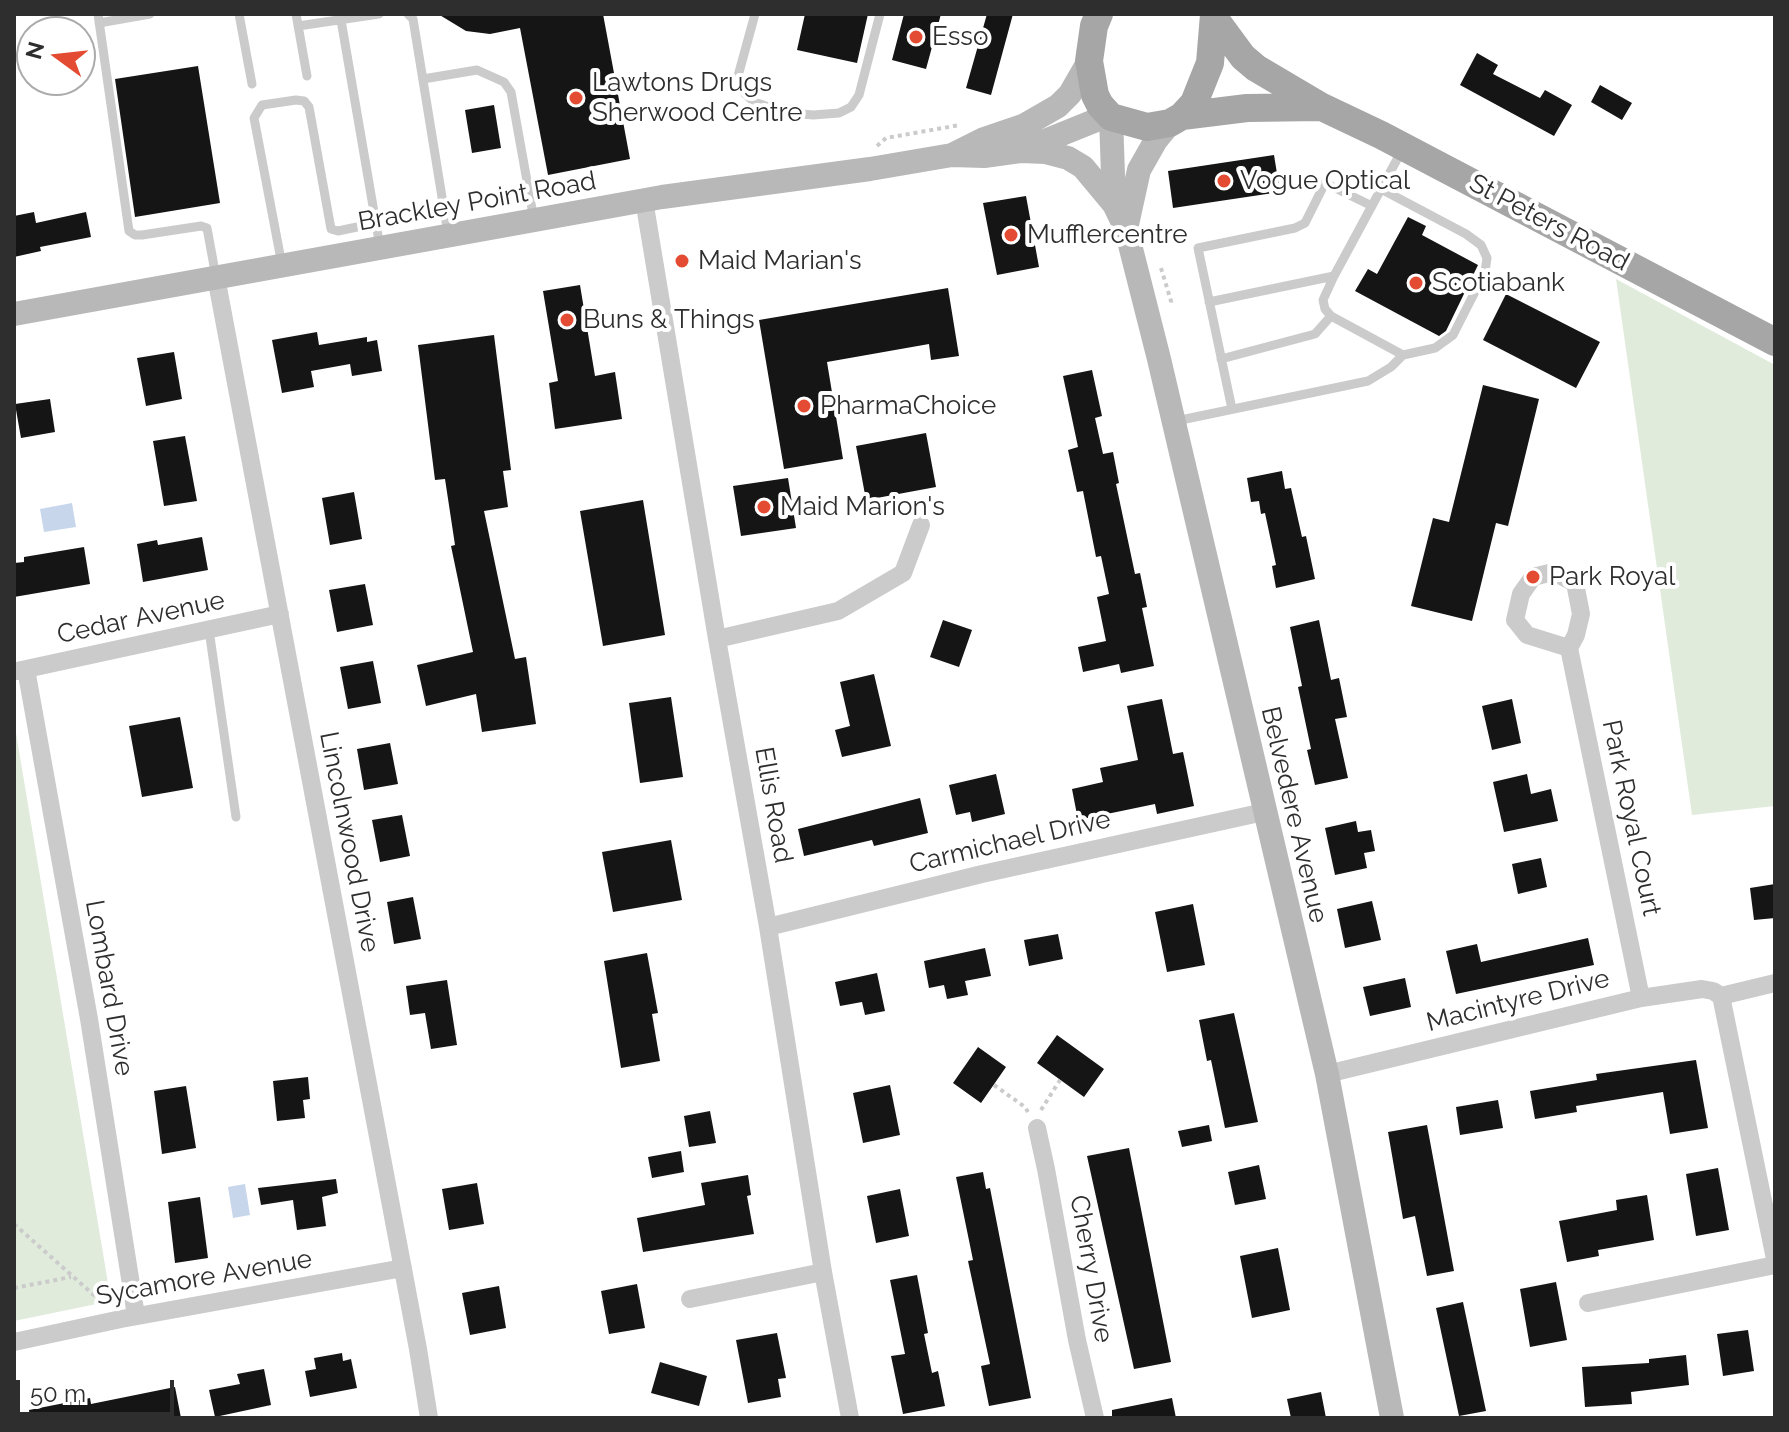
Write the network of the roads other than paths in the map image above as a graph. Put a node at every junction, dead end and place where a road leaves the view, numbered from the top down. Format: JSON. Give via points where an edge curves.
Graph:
{"nodes":[{"id":1,"x":150,"y":14,"type":"edge"},
{"id":2,"x":239,"y":14,"type":"edge"},
{"id":3,"x":296,"y":14,"type":"edge"},
{"id":4,"x":379,"y":14,"type":"edge"},
{"id":5,"x":408,"y":14,"type":"edge"},
{"id":6,"x":755,"y":14,"type":"edge"},
{"id":7,"x":880,"y":14,"type":"edge"},
{"id":8,"x":1214,"y":17,"type":"edge"},
{"id":9,"x":98,"y":18,"type":"edge"},
{"id":10,"x":1093,"y":18,"type":"edge"},
{"id":11,"x":341,"y":20,"type":"junction"},
{"id":12,"x":298,"y":26,"type":"junction"},
{"id":13,"x":1089,"y":61,"type":"junction"},
{"id":14,"x":307,"y":76,"type":"dead end"},
{"id":15,"x":423,"y":79,"type":"junction"},
{"id":16,"x":252,"y":84,"type":"dead end"},
{"id":17,"x":1322,"y":107,"type":"junction"},
{"id":18,"x":1110,"y":116,"type":"junction"},
{"id":19,"x":1176,"y":120,"type":"junction"},
{"id":20,"x":1404,"y":147,"type":"junction"},
{"id":21,"x":1020,"y":151,"type":"junction"},
{"id":22,"x":952,"y":155,"type":"junction"},
{"id":23,"x":1381,"y":189,"type":"junction"},
{"id":24,"x":644,"y":200,"type":"junction"},
{"id":25,"x":1114,"y":204,"type":"junction"},
{"id":26,"x":1372,"y":206,"type":"junction"},
{"id":27,"x":534,"y":220,"type":"junction"},
{"id":28,"x":1126,"y":229,"type":"junction"},
{"id":29,"x":378,"y":235,"type":"junction"},
{"id":30,"x":449,"y":235,"type":"junction"},
{"id":31,"x":282,"y":265,"type":"junction"},
{"id":32,"x":1334,"y":276,"type":"junction"},
{"id":33,"x":216,"y":277,"type":"junction"},
{"id":34,"x":1209,"y":302,"type":"junction"},
{"id":35,"x":14,"y":314,"type":"edge"},
{"id":36,"x":1331,"y":316,"type":"junction"},
{"id":37,"x":1775,"y":342,"type":"edge"},
{"id":38,"x":1403,"y":355,"type":"junction"},
{"id":39,"x":1221,"y":359,"type":"junction"},
{"id":40,"x":1232,"y":409,"type":"junction"},
{"id":41,"x":1173,"y":421,"type":"junction"},
{"id":42,"x":921,"y":525,"type":"dead end"},
{"id":43,"x":280,"y":614,"type":"junction"},
{"id":44,"x":209,"y":630,"type":"junction"},
{"id":45,"x":717,"y":639,"type":"junction"},
{"id":46,"x":1569,"y":648,"type":"dead end"},
{"id":47,"x":20,"y":670,"type":"edge"},
{"id":48,"x":1264,"y":812,"type":"junction"},
{"id":49,"x":236,"y":817,"type":"dead end"},
{"id":50,"x":768,"y":927,"type":"junction"},
{"id":51,"x":1775,"y":983,"type":"edge"},
{"id":52,"x":1721,"y":996,"type":"junction"},
{"id":53,"x":1641,"y":998,"type":"junction"},
{"id":54,"x":1327,"y":1074,"type":"junction"},
{"id":55,"x":1037,"y":1128,"type":"road end"},
{"id":56,"x":1775,"y":1259,"type":"edge"},
{"id":57,"x":1775,"y":1265,"type":"edge"},
{"id":58,"x":403,"y":1268,"type":"junction"},
{"id":59,"x":823,"y":1272,"type":"junction"},
{"id":60,"x":690,"y":1299,"type":"dead end"},
{"id":61,"x":1588,"y":1303,"type":"dead end"},
{"id":62,"x":129,"y":1317,"type":"junction"},
{"id":63,"x":14,"y":1342,"type":"edge"},
{"id":64,"x":429,"y":1418,"type":"edge"},
{"id":65,"x":850,"y":1418,"type":"edge"},
{"id":66,"x":1095,"y":1418,"type":"edge"},
{"id":67,"x":1392,"y":1418,"type":"edge"}],
"edges":[{"from":1,"to":9,"type":"lane"},
{"from":2,"to":16,"type":"lane"},
{"from":3,"to":12,"type":"lane"},
{"from":4,"to":11,"type":"lane"},
{"from":5,"to":15,"type":"lane"},
{"from":6,"to":7,"type":"lane","via":[[738,76],[745,94],[766,106],[813,115],[839,113],[859,95]]},
{"from":8,"to":17,"type":"main road","name":"St Peters Road","via":[[1256,68]]},
{"from":8,"to":19,"type":"main road","via":[[1203,84],[1194,103]]},
{"from":9,"to":33,"type":"lane","via":[[129,231],[142,235],[207,228]]},
{"from":10,"to":13,"type":"main road"},
{"from":11,"to":12,"type":"lane"},
{"from":11,"to":29,"type":"lane"},
{"from":12,"to":14,"type":"lane"},
{"from":13,"to":18,"type":"main road","via":[[1095,95]]},
{"from":13,"to":22,"type":"main road","name":"Brackley Point Road","via":[[1058,106]]},
{"from":15,"to":27,"type":"lane","via":[[477,70],[504,82],[511,92]]},
{"from":15,"to":30,"type":"lane"},
{"from":17,"to":19,"type":"main road","name":"St Peters Road","via":[[1247,108]]},
{"from":17,"to":20,"type":"main road","name":"St Peters Road"},
{"from":18,"to":19,"type":"main road","name":"St Peters Road","via":[[1147,127]]},
{"from":18,"to":21,"type":"main road","name":"Brackley Point Road"},
{"from":18,"to":25,"type":"main road","name":"Belvedere Avenue"},
{"from":19,"to":28,"type":"main road","name":"Belvedere Avenue","via":[[1156,140],[1139,170]]},
{"from":20,"to":23,"type":"lane"},
{"from":20,"to":37,"type":"main road","name":"St Peters Road"},
{"from":21,"to":22,"type":"main road","name":"Brackley Point Road"},
{"from":21,"to":25,"type":"main road","via":[[1068,158],[1094,177]]},
{"from":22,"to":24,"type":"main road","name":"Brackley Point Road"},
{"from":23,"to":26,"type":"lane"},
{"from":23,"to":38,"type":"lane","via":[[1466,234],[1481,245],[1487,258],[1453,335],[1435,348]]},
{"from":24,"to":27,"type":"main road","name":"Brackley Point Road"},
{"from":24,"to":45,"type":"street","name":"Ellis Road"},
{"from":25,"to":28,"type":"main road","name":"Belvedere Avenue"},
{"from":26,"to":32,"type":"lane"},
{"from":26,"to":34,"type":"lane","via":[[1325,183],[1305,223],[1198,248]]},
{"from":27,"to":30,"type":"main road","name":"Brackley Point Road"},
{"from":28,"to":41,"type":"main road","name":"Belvedere Avenue"},
{"from":29,"to":30,"type":"main road","name":"Brackley Point Road"},
{"from":29,"to":31,"type":"main road","name":"Brackley Point Road"},
{"from":29,"to":31,"type":"lane","via":[[331,229],[304,101],[262,105],[254,118]]},
{"from":31,"to":33,"type":"main road","name":"Brackley Point Road"},
{"from":32,"to":34,"type":"lane"},
{"from":32,"to":36,"type":"lane","via":[[1323,300]]},
{"from":33,"to":35,"type":"main road","name":"Brackley Point Road"},
{"from":33,"to":43,"type":"street","name":"Lincolnwood Drive"},
{"from":34,"to":39,"type":"lane"},
{"from":36,"to":38,"type":"lane"},
{"from":36,"to":39,"type":"lane","via":[[1315,334]]},
{"from":38,"to":40,"type":"lane","via":[[1368,381]]},
{"from":39,"to":40,"type":"lane"},
{"from":40,"to":41,"type":"lane"},
{"from":41,"to":48,"type":"main road","name":"Belvedere Avenue"},
{"from":42,"to":45,"type":"street","via":[[903,573],[838,611]]},
{"from":43,"to":44,"type":"street","name":"Cedar Avenue"},
{"from":43,"to":58,"type":"street","name":"Lincolnwood Drive"},
{"from":44,"to":47,"type":"street","name":"Cedar Avenue"},
{"from":44,"to":49,"type":"lane"},
{"from":45,"to":50,"type":"street","name":"Ellis Road"},
{"from":46,"to":53,"type":"street","name":"Park Royal Court"},
{"from":47,"to":62,"type":"street","name":"Lombard Drive","via":[[87,1003]]},
{"from":48,"to":50,"type":"street","name":"Carmichael Drive"},
{"from":48,"to":54,"type":"main road","name":"Belvedere Avenue"},
{"from":50,"to":59,"type":"street","name":"Ellis Road"},
{"from":51,"to":52,"type":"street"},
{"from":52,"to":53,"type":"street","name":"Macintyre Drive","via":[[1702,989]]},
{"from":52,"to":56,"type":"street"},
{"from":53,"to":54,"type":"street","name":"Macintyre Drive"},
{"from":54,"to":67,"type":"main road","name":"Belvedere Avenue"},
{"from":55,"to":66,"type":"street","name":"Cherry Drive"},
{"from":57,"to":61,"type":"street"},
{"from":58,"to":62,"type":"street","name":"Sycamore Avenue"},
{"from":58,"to":64,"type":"street","name":"Lincolnwood Drive"},
{"from":59,"to":60,"type":"street"},
{"from":59,"to":65,"type":"street","name":"Ellis Road"},
{"from":62,"to":63,"type":"street","name":"Sycamore Avenue"}]}
